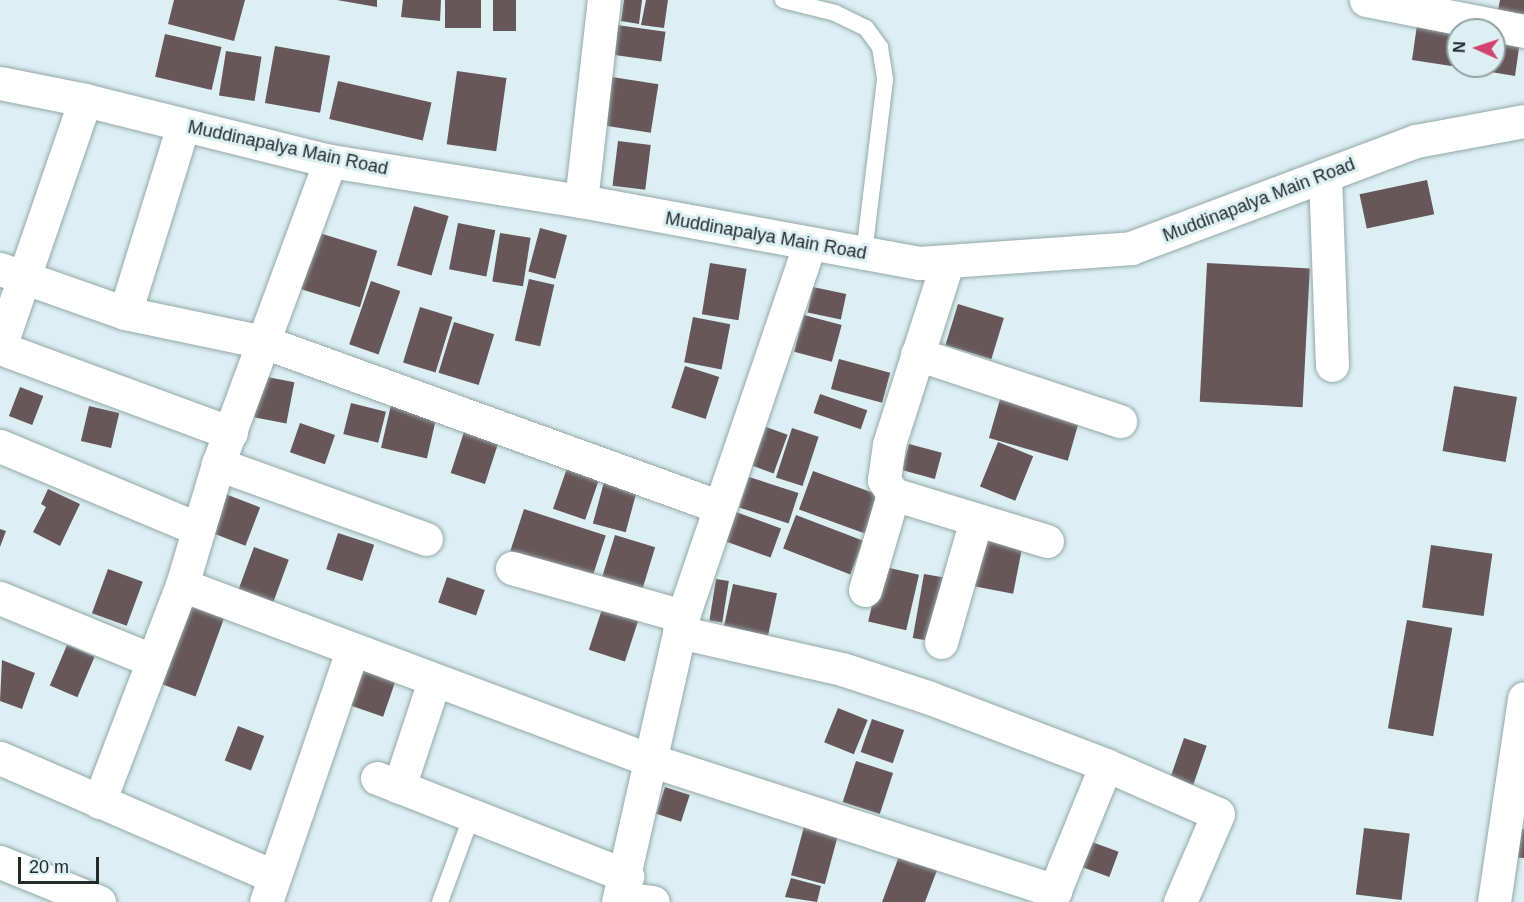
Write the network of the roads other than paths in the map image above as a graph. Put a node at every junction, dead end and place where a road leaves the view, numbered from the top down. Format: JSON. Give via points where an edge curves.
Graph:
{"nodes":[{"id":1,"x":604,"y":0,"type":"edge"},
{"id":2,"x":783,"y":0,"type":"edge"},
{"id":3,"x":1366,"y":0,"type":"edge"},
{"id":4,"x":1524,"y":31,"type":"edge"},
{"id":5,"x":0,"y":83,"type":"edge"},
{"id":6,"x":85,"y":100,"type":"junction"},
{"id":7,"x":1524,"y":121,"type":"edge"},
{"id":8,"x":183,"y":126,"type":"junction"},
{"id":9,"x":330,"y":161,"type":"junction"},
{"id":10,"x":1326,"y":175,"type":"junction"},
{"id":11,"x":581,"y":201,"type":"junction"},
{"id":12,"x":809,"y":246,"type":"junction"},
{"id":13,"x":864,"y":254,"type":"junction"},
{"id":14,"x":947,"y":263,"type":"junction"},
{"id":15,"x":11,"y":273,"type":"edge"},
{"id":16,"x":125,"y":313,"type":"junction"},
{"id":17,"x":264,"y":342,"type":"junction"},
{"id":18,"x":0,"y":347,"type":"edge"},
{"id":19,"x":916,"y":354,"type":"junction"},
{"id":20,"x":1332,"y":365,"type":"dead end"},
{"id":21,"x":1120,"y":421,"type":"dead end"},
{"id":22,"x":231,"y":433,"type":"junction"},
{"id":23,"x":0,"y":446,"type":"edge"},
{"id":24,"x":218,"y":464,"type":"junction"},
{"id":25,"x":893,"y":494,"type":"junction"},
{"id":26,"x":718,"y":506,"type":"junction"},
{"id":27,"x":976,"y":519,"type":"junction"},
{"id":28,"x":198,"y":529,"type":"junction"},
{"id":29,"x":426,"y":539,"type":"dead end"},
{"id":30,"x":1047,"y":541,"type":"dead end"},
{"id":31,"x":512,"y":568,"type":"dead end"},
{"id":32,"x":182,"y":585,"type":"junction"},
{"id":33,"x":865,"y":590,"type":"dead end"},
{"id":34,"x":0,"y":598,"type":"edge"},
{"id":35,"x":681,"y":624,"type":"junction"},
{"id":36,"x":941,"y":642,"type":"dead end"},
{"id":37,"x":352,"y":651,"type":"junction"},
{"id":38,"x":151,"y":660,"type":"junction"},
{"id":39,"x":434,"y":681,"type":"junction"},
{"id":40,"x":1524,"y":698,"type":"edge"},
{"id":41,"x":0,"y":758,"type":"edge"},
{"id":42,"x":650,"y":760,"type":"junction"},
{"id":43,"x":1106,"y":765,"type":"junction"},
{"id":44,"x":99,"y":802,"type":"junction"},
{"id":45,"x":472,"y":815,"type":"junction"},
{"id":46,"x":0,"y":862,"type":"edge"},
{"id":47,"x":269,"y":889,"type":"edge"},
{"id":48,"x":621,"y":892,"type":"edge"},
{"id":49,"x":1052,"y":896,"type":"edge"},
{"id":50,"x":99,"y":902,"type":"edge"},
{"id":51,"x":440,"y":902,"type":"edge"},
{"id":52,"x":653,"y":902,"type":"edge"},
{"id":53,"x":1180,"y":902,"type":"edge"},
{"id":54,"x":1494,"y":902,"type":"edge"}],
"edges":[{"from":1,"to":11,"type":"street"},
{"from":2,"to":13,"type":"lane","via":[[866,28],[880,47],[885,80]]},
{"from":3,"to":4,"type":"street"},
{"from":5,"to":6,"type":"street","name":"Muddinapalya Main Road"},
{"from":6,"to":8,"type":"street","name":"Muddinapalya Main Road"},
{"from":6,"to":15,"type":"street"},
{"from":7,"to":10,"type":"street","name":"Muddinapalya Main Road","via":[[1416,141]]},
{"from":8,"to":9,"type":"street","name":"Muddinapalya Main Road"},
{"from":8,"to":16,"type":"street"},
{"from":9,"to":11,"type":"street","name":"Muddinapalya Main Road"},
{"from":9,"to":17,"type":"street"},
{"from":10,"to":14,"type":"street","name":"Muddinapalya Main Road","via":[[1131,248]]},
{"from":10,"to":20,"type":"street"},
{"from":11,"to":12,"type":"street","name":"Muddinapalya Main Road"},
{"from":12,"to":13,"type":"street","name":"Muddinapalya Main Road"},
{"from":12,"to":26,"type":"street"},
{"from":13,"to":14,"type":"street","name":"Muddinapalya Main Road","via":[[919,263]]},
{"from":14,"to":19,"type":"street"},
{"from":15,"to":16,"type":"street"},
{"from":15,"to":18,"type":"street"},
{"from":16,"to":17,"type":"street"},
{"from":17,"to":22,"type":"street"},
{"from":17,"to":26,"type":"street"},
{"from":18,"to":22,"type":"street"},
{"from":19,"to":21,"type":"street"},
{"from":19,"to":25,"type":"street","via":[[889,444],[884,480]]},
{"from":22,"to":24,"type":"street"},
{"from":23,"to":28,"type":"street"},
{"from":24,"to":28,"type":"street"},
{"from":24,"to":29,"type":"street"},
{"from":25,"to":27,"type":"street"},
{"from":25,"to":33,"type":"street"},
{"from":26,"to":35,"type":"street"},
{"from":27,"to":30,"type":"street"},
{"from":27,"to":36,"type":"street"},
{"from":28,"to":32,"type":"street"},
{"from":31,"to":35,"type":"street"},
{"from":32,"to":37,"type":"street"},
{"from":32,"to":38,"type":"street"},
{"from":34,"to":38,"type":"street"},
{"from":35,"to":42,"type":"street"},
{"from":35,"to":43,"type":"street","via":[[842,669]]},
{"from":37,"to":39,"type":"street"},
{"from":37,"to":47,"type":"street"},
{"from":38,"to":44,"type":"street"},
{"from":39,"to":42,"type":"street"},
{"from":39,"to":45,"type":"street","via":[[388,782]]},
{"from":40,"to":54,"type":"street"},
{"from":41,"to":44,"type":"street"},
{"from":42,"to":48,"type":"street"},
{"from":42,"to":49,"type":"street"},
{"from":43,"to":49,"type":"street"},
{"from":43,"to":53,"type":"street","via":[[1218,814]]},
{"from":44,"to":47,"type":"street"},
{"from":45,"to":48,"type":"street"},
{"from":45,"to":51,"type":"lane"},
{"from":46,"to":50,"type":"street"},
{"from":48,"to":52,"type":"street"}]}
